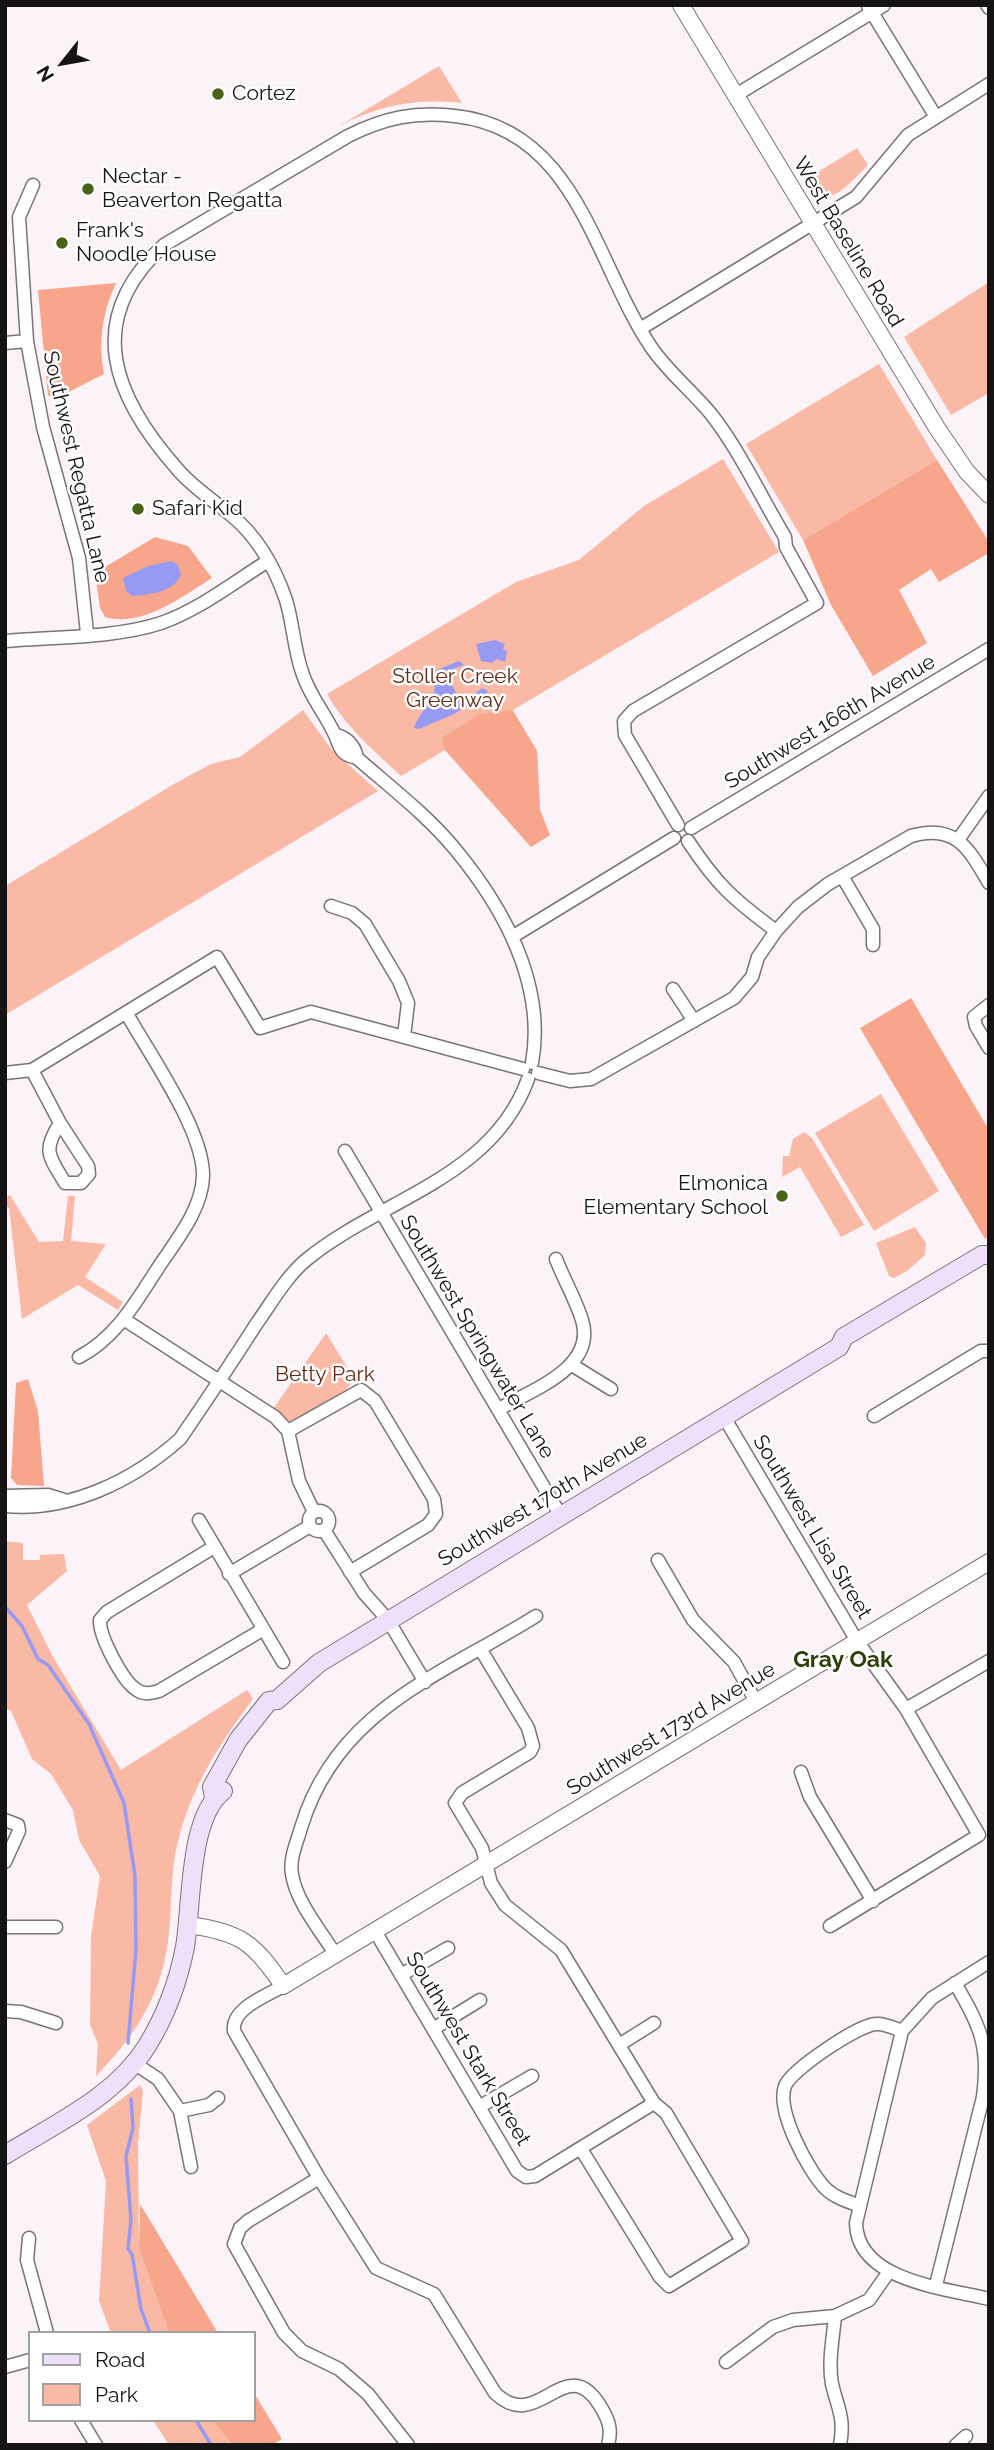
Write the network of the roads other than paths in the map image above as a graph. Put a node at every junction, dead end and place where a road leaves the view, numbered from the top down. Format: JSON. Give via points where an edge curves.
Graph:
{"nodes":[{"id":1,"x":681,"y":5,"type":"edge"},
{"id":2,"x":884,"y":5,"type":"edge"},
{"id":3,"x":870,"y":9,"type":"edge"},
{"id":4,"x":989,"y":84,"type":"edge"},
{"id":5,"x":737,"y":95,"type":"junction"},
{"id":6,"x":936,"y":117,"type":"junction"},
{"id":7,"x":33,"y":185,"type":"dead end"},
{"id":8,"x":813,"y":226,"type":"junction"},
{"id":9,"x":640,"y":329,"type":"junction"},
{"id":10,"x":27,"y":341,"type":"junction"},
{"id":11,"x":5,"y":343,"type":"edge"},
{"id":12,"x":989,"y":495,"type":"edge"},
{"id":13,"x":268,"y":561,"type":"junction"},
{"id":14,"x":87,"y":634,"type":"junction"},
{"id":15,"x":5,"y":641,"type":"edge"},
{"id":16,"x":989,"y":649,"type":"edge"},
{"id":17,"x":989,"y":796,"type":"edge"},
{"id":18,"x":686,"y":831,"type":"junction"},
{"id":19,"x":958,"y":840,"type":"junction"},
{"id":20,"x":842,"y":876,"type":"junction"},
{"id":21,"x":989,"y":883,"type":"edge"},
{"id":22,"x":331,"y":906,"type":"dead end"},
{"id":23,"x":776,"y":931,"type":"junction"},
{"id":24,"x":512,"y":937,"type":"junction"},
{"id":25,"x":873,"y":945,"type":"dead end"},
{"id":26,"x":674,"y":989,"type":"dead end"},
{"id":27,"x":989,"y":1004,"type":"edge"},
{"id":28,"x":127,"y":1014,"type":"junction"},
{"id":29,"x":694,"y":1021,"type":"junction"},
{"id":30,"x":404,"y":1036,"type":"junction"},
{"id":31,"x":989,"y":1048,"type":"edge"},
{"id":32,"x":32,"y":1070,"type":"junction"},
{"id":33,"x":530,"y":1071,"type":"junction"},
{"id":34,"x":5,"y":1073,"type":"edge"},
{"id":35,"x":60,"y":1124,"type":"junction"},
{"id":36,"x":345,"y":1151,"type":"dead end"},
{"id":37,"x":382,"y":1214,"type":"junction"},
{"id":38,"x":989,"y":1255,"type":"edge"},
{"id":39,"x":556,"y":1259,"type":"dead end"},
{"id":40,"x":989,"y":1263,"type":"edge"},
{"id":41,"x":125,"y":1320,"type":"junction"},
{"id":42,"x":839,"y":1347,"type":"junction"},
{"id":43,"x":989,"y":1351,"type":"edge"},
{"id":44,"x":79,"y":1357,"type":"dead end"},
{"id":45,"x":572,"y":1365,"type":"junction"},
{"id":46,"x":219,"y":1383,"type":"junction"},
{"id":47,"x":611,"y":1389,"type":"dead end"},
{"id":48,"x":499,"y":1409,"type":"junction"},
{"id":49,"x":874,"y":1416,"type":"dead end"},
{"id":50,"x":724,"y":1417,"type":"junction"},
{"id":51,"x":288,"y":1431,"type":"junction"},
{"id":52,"x":5,"y":1496,"type":"edge"},
{"id":53,"x":64,"y":1500,"type":"junction"},
{"id":54,"x":5,"y":1506,"type":"edge"},
{"id":55,"x":314,"y":1512,"type":"junction"},
{"id":56,"x":561,"y":1516,"type":"junction"},
{"id":57,"x":199,"y":1520,"type":"dead end"},
{"id":58,"x":310,"y":1526,"type":"junction"},
{"id":59,"x":324,"y":1530,"type":"junction"},
{"id":60,"x":214,"y":1548,"type":"junction"},
{"id":61,"x":658,"y":1560,"type":"dead end"},
{"id":62,"x":989,"y":1562,"type":"edge"},
{"id":63,"x":349,"y":1572,"type":"junction"},
{"id":64,"x":229,"y":1574,"type":"junction"},
{"id":65,"x":536,"y":1616,"type":"dead end"},
{"id":66,"x":388,"y":1620,"type":"junction"},
{"id":67,"x":262,"y":1630,"type":"junction"},
{"id":68,"x":857,"y":1641,"type":"junction"},
{"id":69,"x":481,"y":1650,"type":"junction"},
{"id":70,"x":989,"y":1661,"type":"edge"},
{"id":71,"x":284,"y":1662,"type":"dead end"},
{"id":72,"x":425,"y":1682,"type":"junction"},
{"id":73,"x":756,"y":1702,"type":"junction"},
{"id":74,"x":906,"y":1709,"type":"junction"},
{"id":75,"x":801,"y":1772,"type":"dead end"},
{"id":76,"x":7,"y":1824,"type":"edge"},
{"id":77,"x":5,"y":1862,"type":"edge"},
{"id":78,"x":487,"y":1864,"type":"junction"},
{"id":79,"x":873,"y":1901,"type":"junction"},
{"id":80,"x":187,"y":1925,"type":"junction"},
{"id":81,"x":830,"y":1926,"type":"dead end"},
{"id":82,"x":5,"y":1927,"type":"edge"},
{"id":83,"x":57,"y":1927,"type":"dead end"},
{"id":84,"x":375,"y":1931,"type":"junction"},
{"id":85,"x":448,"y":1948,"type":"dead end"},
{"id":86,"x":335,"y":1954,"type":"junction"},
{"id":87,"x":989,"y":1962,"type":"edge"},
{"id":88,"x":401,"y":1975,"type":"junction"},
{"id":89,"x":955,"y":1983,"type":"junction"},
{"id":90,"x":284,"y":1986,"type":"junction"},
{"id":91,"x":480,"y":2000,"type":"dead end"},
{"id":92,"x":5,"y":2011,"type":"edge"},
{"id":93,"x":56,"y":2023,"type":"dead end"},
{"id":94,"x":654,"y":2023,"type":"dead end"},
{"id":95,"x":433,"y":2029,"type":"junction"},
{"id":96,"x":902,"y":2031,"type":"junction"},
{"id":97,"x":619,"y":2045,"type":"junction"},
{"id":98,"x":134,"y":2063,"type":"junction"},
{"id":99,"x":533,"y":2076,"type":"dead end"},
{"id":100,"x":218,"y":2098,"type":"dead end"},
{"id":101,"x":654,"y":2103,"type":"junction"},
{"id":102,"x":479,"y":2107,"type":"junction"},
{"id":103,"x":180,"y":2111,"type":"junction"},
{"id":104,"x":581,"y":2148,"type":"junction"},
{"id":105,"x":5,"y":2155,"type":"edge"},
{"id":106,"x":191,"y":2167,"type":"dead end"},
{"id":107,"x":319,"y":2178,"type":"junction"},
{"id":108,"x":858,"y":2205,"type":"junction"},
{"id":109,"x":29,"y":2238,"type":"dead end"},
{"id":110,"x":888,"y":2273,"type":"junction"},
{"id":111,"x":936,"y":2286,"type":"junction"},
{"id":112,"x":989,"y":2299,"type":"edge"},
{"id":113,"x":835,"y":2316,"type":"junction"},
{"id":114,"x":46,"y":2331,"type":"edge"},
{"id":115,"x":28,"y":2361,"type":"edge"},
{"id":116,"x":726,"y":2362,"type":"dead end"},
{"id":117,"x":5,"y":2367,"type":"edge"},
{"id":118,"x":82,"y":2422,"type":"edge"},
{"id":119,"x":96,"y":2445,"type":"edge"},
{"id":120,"x":408,"y":2445,"type":"edge"},
{"id":121,"x":608,"y":2445,"type":"edge"},
{"id":122,"x":840,"y":2445,"type":"edge"}],
"edges":[{"from":1,"to":5,"type":"street","name":"West Baseline Road"},
{"from":2,"to":3,"type":"street"},
{"from":3,"to":5,"type":"street"},
{"from":3,"to":6,"type":"street"},
{"from":4,"to":6,"type":"street"},
{"from":5,"to":8,"type":"street","name":"West Baseline Road"},
{"from":6,"to":8,"type":"street","via":[[899,144],[856,197]]},
{"from":7,"to":10,"type":"street","name":"Southwest Regatta Lane","via":[[19,217]]},
{"from":8,"to":9,"type":"street"},
{"from":8,"to":12,"type":"street","name":"West Baseline Road","via":[[936,428]]},
{"from":9,"to":13,"type":"street","via":[[579,206],[547,158],[498,125],[464,117],[402,115],[374,123],[164,245],[128,286],[115,322],[115,362],[127,398],[163,452],[234,517]]},
{"from":9,"to":18,"type":"street","via":[[676,380],[711,415],[785,537],[817,603],[632,711],[624,721],[625,735]]},
{"from":10,"to":11,"type":"street"},
{"from":10,"to":14,"type":"street","name":"Southwest Regatta Lane","via":[[43,427],[79,558]]},
{"from":13,"to":14,"type":"street","via":[[162,623]]},
{"from":13,"to":24,"type":"street","via":[[286,601],[308,690],[335,735],[343,737],[357,758],[455,849]]},
{"from":14,"to":15,"type":"street"},
{"from":16,"to":18,"type":"street","name":"Southwest 166th Avenue"},
{"from":17,"to":19,"type":"street"},
{"from":18,"to":23,"type":"street","via":[[712,878]]},
{"from":18,"to":24,"type":"street","via":[[680,842],[674,838]]},
{"from":19,"to":20,"type":"street","via":[[935,832],[912,836]]},
{"from":19,"to":21,"type":"street"},
{"from":20,"to":23,"type":"street","via":[[798,907]]},
{"from":20,"to":25,"type":"street","via":[[873,929]]},
{"from":22,"to":30,"type":"street","via":[[365,924],[399,981],[408,1003]]},
{"from":23,"to":29,"type":"street","via":[[758,957],[752,977],[734,998]]},
{"from":24,"to":33,"type":"street","via":[[532,991],[537,1029]]},
{"from":26,"to":29,"type":"street"},
{"from":27,"to":31,"type":"street","via":[[974,1017]]},
{"from":28,"to":30,"type":"street","via":[[216,957],[260,1028],[311,1012]]},
{"from":28,"to":32,"type":"street"},
{"from":28,"to":41,"type":"street","via":[[198,1141],[203,1178],[192,1216]]},
{"from":29,"to":33,"type":"street","via":[[590,1079],[570,1081]]},
{"from":30,"to":33,"type":"street"},
{"from":32,"to":34,"type":"street"},
{"from":32,"to":35,"type":"street"},
{"from":33,"to":37,"type":"street","via":[[512,1112],[484,1148]]},
{"from":35,"to":35,"type":"street","via":[[49,1141],[49,1156],[65,1182],[81,1183],[89,1174],[88,1166]]},
{"from":36,"to":37,"type":"street","name":"Southwest Springwater Lane"},
{"from":37,"to":46,"type":"street","via":[[305,1261],[283,1285]]},
{"from":37,"to":48,"type":"street","name":"Southwest Springwater Lane"},
{"from":38,"to":42,"type":"main road","name":"Southwest 170th Avenue","via":[[844,1338]]},
{"from":39,"to":45,"type":"street","via":[[584,1326],[583,1345]]},
{"from":40,"to":42,"type":"main road","name":"Southwest 170th Avenue","via":[[849,1348]]},
{"from":41,"to":44,"type":"street","via":[[99,1346]]},
{"from":41,"to":46,"type":"street"},
{"from":42,"to":50,"type":"main road","name":"Southwest 170th Avenue"},
{"from":43,"to":49,"type":"street","via":[[981,1351]]},
{"from":45,"to":47,"type":"street"},
{"from":45,"to":48,"type":"street"},
{"from":46,"to":51,"type":"street","via":[[275,1417]]},
{"from":46,"to":53,"type":"street","via":[[180,1439],[158,1459],[110,1486]]},
{"from":48,"to":56,"type":"street","name":"Southwest Springwater Lane"},
{"from":50,"to":56,"type":"main road","name":"Southwest 170th Avenue"},
{"from":50,"to":68,"type":"street","name":"Southwest Lisa Street"},
{"from":51,"to":55,"type":"street","via":[[299,1481]]},
{"from":51,"to":63,"type":"street","via":[[361,1390],[375,1401],[434,1499],[436,1514],[428,1525]]},
{"from":52,"to":53,"type":"street","via":[[48,1495]]},
{"from":53,"to":54,"type":"street","via":[[51,1507]]},
{"from":55,"to":58,"type":"street"},
{"from":55,"to":59,"type":"street","via":[[327,1516]]},
{"from":56,"to":66,"type":"main road","name":"Southwest 170th Avenue"},
{"from":57,"to":60,"type":"street"},
{"from":58,"to":59,"type":"street"},
{"from":58,"to":64,"type":"street"},
{"from":59,"to":63,"type":"street"},
{"from":60,"to":64,"type":"street"},
{"from":60,"to":67,"type":"street","via":[[107,1612],[100,1620],[102,1638],[135,1690],[146,1694],[159,1691]]},
{"from":61,"to":73,"type":"street","via":[[693,1620],[734,1662]]},
{"from":62,"to":68,"type":"street","name":"Southwest 173rd Avenue"},
{"from":63,"to":66,"type":"street"},
{"from":64,"to":67,"type":"street"},
{"from":65,"to":69,"type":"street"},
{"from":66,"to":72,"type":"street"},
{"from":66,"to":80,"type":"main road","name":"Southwest 170th Avenue","via":[[319,1663],[277,1700],[269,1701],[230,1752],[212,1787],[214,1797],[195,1857]]},
{"from":67,"to":71,"type":"street"},
{"from":68,"to":73,"type":"street","name":"Southwest 173rd Avenue"},
{"from":68,"to":74,"type":"street","name":"Southwest Lisa Street"},
{"from":69,"to":72,"type":"street"},
{"from":69,"to":78,"type":"street","via":[[528,1728],[533,1746],[457,1798]]},
{"from":70,"to":74,"type":"street"},
{"from":72,"to":86,"type":"street","via":[[359,1728],[330,1762],[308,1804],[292,1858],[292,1875]]},
{"from":73,"to":78,"type":"street","name":"Southwest 173rd Avenue"},
{"from":74,"to":79,"type":"street","name":"Southwest Lisa Street","via":[[979,1835]]},
{"from":75,"to":79,"type":"street","via":[[810,1797]]},
{"from":76,"to":77,"type":"street","via":[[18,1825],[19,1831]]},
{"from":78,"to":84,"type":"street","name":"Southwest 173rd Avenue"},
{"from":78,"to":97,"type":"street","via":[[491,1883],[505,1905],[561,1950]]},
{"from":79,"to":81,"type":"street"},
{"from":80,"to":90,"type":"street","via":[[246,1940]]},
{"from":80,"to":98,"type":"main road","name":"Southwest 170th Avenue","via":[[173,1994]]},
{"from":82,"to":83,"type":"street"},
{"from":84,"to":86,"type":"street","name":"Southwest 173rd Avenue"},
{"from":84,"to":88,"type":"street","name":"Southwest Stark Street"},
{"from":85,"to":88,"type":"street"},
{"from":86,"to":90,"type":"street","name":"Southwest 173rd Avenue"},
{"from":87,"to":89,"type":"street"},
{"from":88,"to":95,"type":"street","name":"Southwest Stark Street"},
{"from":89,"to":96,"type":"street","via":[[932,1997]]},
{"from":89,"to":111,"type":"street","via":[[979,2023],[987,2067]]},
{"from":90,"to":107,"type":"street","via":[[237,2014],[234,2031]]},
{"from":91,"to":95,"type":"street"},
{"from":92,"to":93,"type":"street"},
{"from":94,"to":97,"type":"street"},
{"from":95,"to":102,"type":"street","name":"Southwest Stark Street"},
{"from":96,"to":108,"type":"street"},
{"from":96,"to":108,"type":"street","via":[[878,2023],[866,2027],[804,2064],[791,2074],[784,2088],[782,2103],[788,2126],[824,2186],[836,2197]]},
{"from":97,"to":101,"type":"street"},
{"from":98,"to":103,"type":"street","via":[[158,2079]]},
{"from":98,"to":105,"type":"main road","name":"Southwest 170th Avenue","via":[[95,2100]]},
{"from":99,"to":102,"type":"street"},
{"from":100,"to":103,"type":"street","via":[[209,2105]]},
{"from":101,"to":104,"type":"street"},
{"from":101,"to":104,"type":"street","via":[[666,2113],[736,2228],[742,2241],[736,2247],[669,2286]]},
{"from":102,"to":104,"type":"street","name":"Southwest Stark Street","via":[[517,2171],[526,2176],[535,2176]]},
{"from":103,"to":106,"type":"street"},
{"from":107,"to":120,"type":"street","via":[[248,2221],[234,2244],[284,2333],[302,2351],[339,2369],[368,2394]]},
{"from":107,"to":121,"type":"street","via":[[376,2268],[434,2294],[504,2402],[531,2404],[566,2385],[592,2391],[608,2420]]},
{"from":108,"to":110,"type":"street","via":[[860,2243]]},
{"from":109,"to":114,"type":"street","via":[[27,2260]]},
{"from":110,"to":111,"type":"street"},
{"from":110,"to":113,"type":"street","via":[[869,2300]]},
{"from":111,"to":112,"type":"street"},
{"from":113,"to":116,"type":"street","via":[[773,2327]]},
{"from":113,"to":122,"type":"street","via":[[831,2361],[832,2384],[841,2408]]},
{"from":115,"to":117,"type":"street"},
{"from":118,"to":119,"type":"street"}]}
